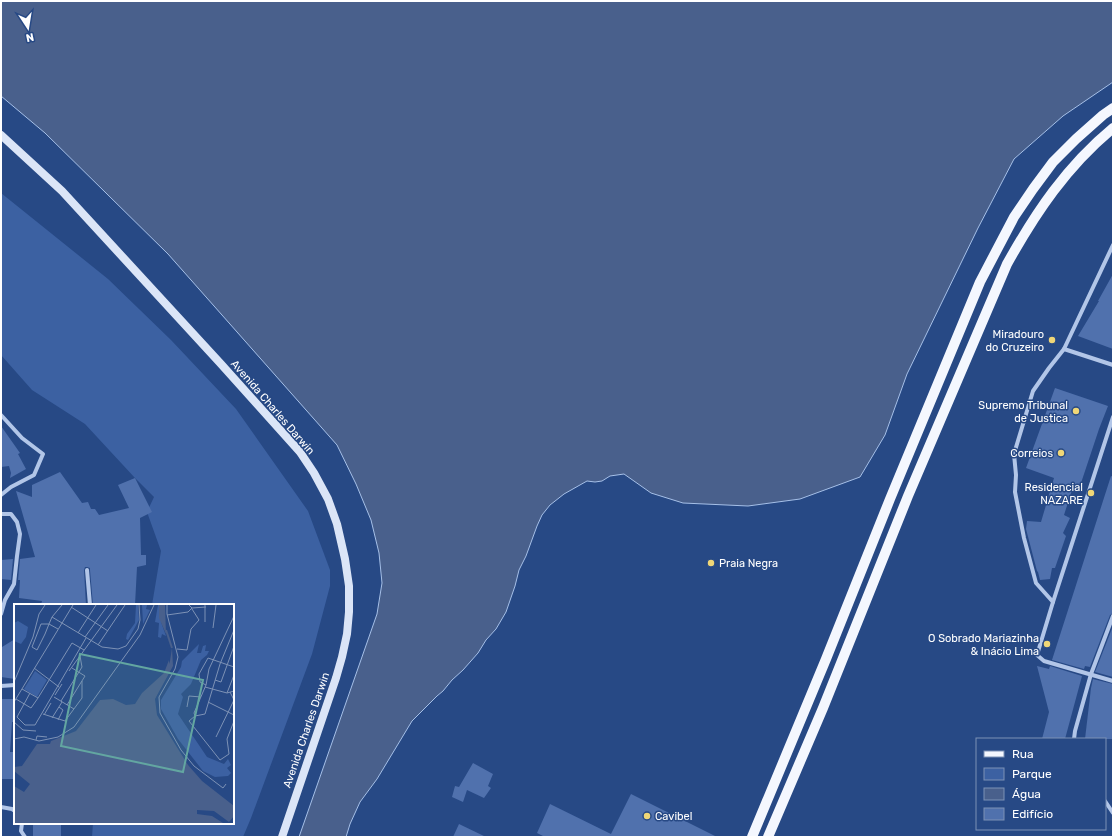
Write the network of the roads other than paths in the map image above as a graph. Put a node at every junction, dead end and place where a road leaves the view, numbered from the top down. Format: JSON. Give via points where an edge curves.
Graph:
{"nodes":[{"id":1,"x":1113,"y":108,"type":"edge"},
{"id":2,"x":1113,"y":128,"type":"edge"},
{"id":3,"x":1,"y":135,"type":"edge"},
{"id":4,"x":1113,"y":245,"type":"edge"},
{"id":5,"x":1064,"y":349,"type":"junction"},
{"id":6,"x":1113,"y":365,"type":"edge"},
{"id":7,"x":1,"y":415,"type":"edge"},
{"id":8,"x":1113,"y":417,"type":"edge"},
{"id":9,"x":1,"y":494,"type":"edge"},
{"id":10,"x":1,"y":514,"type":"edge"},
{"id":11,"x":87,"y":570,"type":"dead end"},
{"id":12,"x":1053,"y":602,"type":"junction"},
{"id":13,"x":90,"y":604,"type":"edge"},
{"id":14,"x":1,"y":614,"type":"edge"},
{"id":15,"x":1113,"y":616,"type":"edge"},
{"id":16,"x":1091,"y":674,"type":"junction"},
{"id":17,"x":1113,"y":681,"type":"edge"},
{"id":18,"x":14,"y":685,"type":"edge"},
{"id":19,"x":1,"y":686,"type":"edge"},
{"id":20,"x":1074,"y":738,"type":"edge"},
{"id":21,"x":1106,"y":802,"type":"edge"},
{"id":22,"x":1,"y":807,"type":"edge"},
{"id":23,"x":14,"y":810,"type":"edge"},
{"id":24,"x":1113,"y":813,"type":"edge"},
{"id":25,"x":22,"y":824,"type":"edge"},
{"id":26,"x":25,"y":837,"type":"edge"},
{"id":27,"x":282,"y":837,"type":"edge"},
{"id":28,"x":752,"y":837,"type":"edge"},
{"id":29,"x":768,"y":837,"type":"edge"}],
"edges":[{"from":1,"to":28,"type":"main road","via":[[1076,139],[1045,173],[1014,218],[980,282]]},
{"from":2,"to":29,"type":"main road","via":[[1085,154],[1049,196],[1007,264],[908,496]]},
{"from":3,"to":27,"type":"main road","name":"Avenida Charles Darwin","via":[[62,192],[232,376],[300,452],[328,500],[337,524],[349,586],[347,634],[336,678]]},
{"from":4,"to":5,"type":"street"},
{"from":5,"to":6,"type":"street"},
{"from":5,"to":12,"type":"street","via":[[1033,391],[1014,454],[1015,492],[1024,538],[1036,583]]},
{"from":7,"to":9,"type":"street","via":[[22,438],[43,454],[34,476]]},
{"from":8,"to":12,"type":"street"},
{"from":10,"to":14,"type":"street","via":[[11,514],[17,522],[20,534],[14,584]]},
{"from":11,"to":13,"type":"street"},
{"from":12,"to":16,"type":"street","via":[[1037,655],[1044,661]]},
{"from":15,"to":16,"type":"street"},
{"from":16,"to":17,"type":"street"},
{"from":16,"to":20,"type":"street"},
{"from":18,"to":19,"type":"street"},
{"from":21,"to":24,"type":"street"},
{"from":22,"to":23,"type":"street"},
{"from":25,"to":26,"type":"street","via":[[21,831]]}]}
